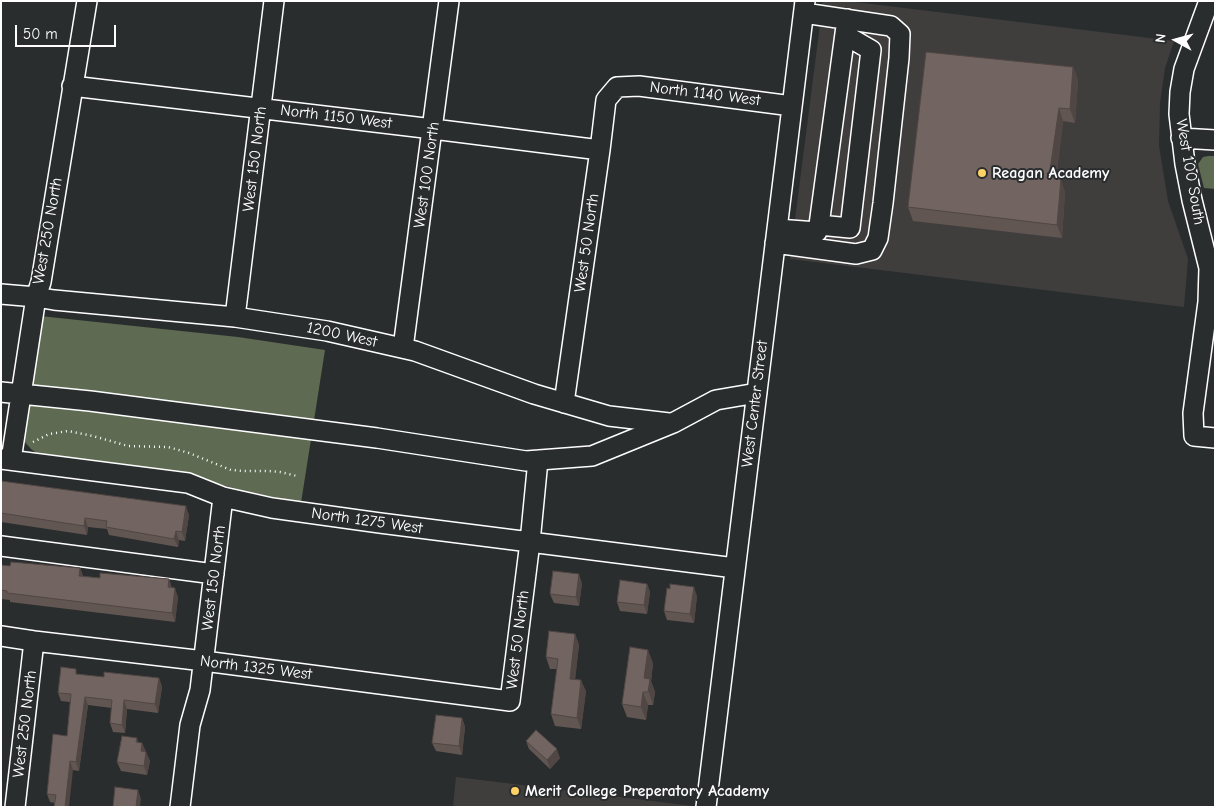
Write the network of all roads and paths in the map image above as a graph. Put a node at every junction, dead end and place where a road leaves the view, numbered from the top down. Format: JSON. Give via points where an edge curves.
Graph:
{"nodes":[{"id":1,"x":87,"y":1,"type":"edge"},
{"id":2,"x":274,"y":1,"type":"edge"},
{"id":3,"x":449,"y":1,"type":"edge"},
{"id":4,"x":1209,"y":1,"type":"edge"},
{"id":5,"x":804,"y":7,"type":"edge"},
{"id":6,"x":846,"y":27,"type":"junction"},
{"id":7,"x":72,"y":86,"type":"junction"},
{"id":8,"x":617,"y":87,"type":"joint"},
{"id":9,"x":792,"y":106,"type":"junction"},
{"id":10,"x":261,"y":109,"type":"junction"},
{"id":11,"x":433,"y":128,"type":"junction"},
{"id":12,"x":1181,"y":138,"type":"junction"},
{"id":13,"x":1215,"y":140,"type":"edge"},
{"id":14,"x":600,"y":150,"type":"junction"},
{"id":15,"x":819,"y":225,"type":"junction"},
{"id":16,"x":776,"y":236,"type":"junction"},
{"id":17,"x":1,"y":294,"type":"edge"},
{"id":18,"x":36,"y":297,"type":"junction"},
{"id":19,"x":235,"y":317,"type":"junction"},
{"id":20,"x":403,"y":348,"type":"junction"},
{"id":21,"x":1,"y":392,"type":"edge"},
{"id":22,"x":757,"y":393,"type":"junction"},
{"id":23,"x":21,"y":394,"type":"junction"},
{"id":24,"x":564,"y":403,"type":"junction"},
{"id":25,"x":673,"y":423,"type":"junction"},
{"id":26,"x":1215,"y":438,"type":"edge"},
{"id":27,"x":33,"y":442,"type":"dead end"},
{"id":28,"x":6,"y":460,"type":"edge"},
{"id":29,"x":538,"y":460,"type":"junction"},
{"id":30,"x":297,"y":476,"type":"dead end"},
{"id":31,"x":224,"y":497,"type":"junction"},
{"id":32,"x":530,"y":542,"type":"junction"},
{"id":33,"x":1,"y":546,"type":"edge"},
{"id":34,"x":735,"y":568,"type":"junction"},
{"id":35,"x":214,"y":574,"type":"junction"},
{"id":36,"x":1,"y":636,"type":"edge"},
{"id":37,"x":34,"y":641,"type":"junction"},
{"id":38,"x":204,"y":662,"type":"junction"},
{"id":39,"x":510,"y":701,"type":"joint"},
{"id":40,"x":1,"y":806,"type":"edge"},
{"id":41,"x":13,"y":807,"type":"edge"},
{"id":42,"x":180,"y":807,"type":"edge"},
{"id":43,"x":706,"y":807,"type":"edge"}],
"edges":[{"from":1,"to":7,"type":"street","name":"West 250 North"},
{"from":2,"to":10,"type":"street","name":"West 150 North"},
{"from":3,"to":11,"type":"street","name":"West 100 North"},
{"from":4,"to":12,"type":"street","name":"West 100 South","via":[[1184,69],[1179,114]]},
{"from":5,"to":6,"type":"street"},
{"from":5,"to":9,"type":"street","name":"West Center Street"},
{"from":6,"to":15,"type":"street"},
{"from":6,"to":15,"type":"street","via":[[871,50],[850,228]]},
{"from":6,"to":16,"type":"street","via":[[891,26],[900,34],[878,238],[872,250],[856,254]]},
{"from":7,"to":10,"type":"street","name":"North 1150 West"},
{"from":7,"to":18,"type":"street","name":"West 250 North"},
{"from":8,"to":9,"type":"street","name":"North 1140 West","via":[[638,86]]},
{"from":8,"to":14,"type":"street","name":"West 50 North","via":[[606,100]]},
{"from":9,"to":16,"type":"street","name":"West Center Street"},
{"from":10,"to":11,"type":"street","name":"North 1150 West"},
{"from":10,"to":19,"type":"street","name":"West 150 North"},
{"from":11,"to":14,"type":"street","name":"North 1150 West"},
{"from":11,"to":20,"type":"street","name":"West 100 North"},
{"from":12,"to":13,"type":"street"},
{"from":12,"to":26,"type":"street","name":"West 100 South","via":[[1209,268],[1208,302],[1193,413],[1194,436]]},
{"from":14,"to":24,"type":"street","name":"West 50 North"},
{"from":15,"to":16,"type":"street","via":[[816,232]]},
{"from":16,"to":22,"type":"street","name":"West Center Street"},
{"from":17,"to":18,"type":"street","name":"1200 West"},
{"from":18,"to":19,"type":"street","name":"1200 West"},
{"from":18,"to":23,"type":"street","name":"West 250 North"},
{"from":19,"to":20,"type":"street","name":"1200 West","via":[[327,330]]},
{"from":20,"to":24,"type":"street","name":"1200 West"},
{"from":21,"to":23,"type":"street"},
{"from":22,"to":25,"type":"street","via":[[716,400]]},
{"from":22,"to":34,"type":"street","name":"West Center Street"},
{"from":23,"to":28,"type":"street","name":"West 250 North"},
{"from":23,"to":29,"type":"street","via":[[377,438],[526,461]]},
{"from":24,"to":25,"type":"street","name":"1200 West","via":[[609,416]]},
{"from":25,"to":29,"type":"street","via":[[592,456]]},
{"from":27,"to":30,"type":"path","via":[[48,434],[68,431],[128,446],[168,447],[231,470]]},
{"from":28,"to":31,"type":"street","name":"North 1275 West","via":[[188,484]]},
{"from":29,"to":32,"type":"street","name":"West 50 North"},
{"from":31,"to":32,"type":"street","name":"North 1275 West","via":[[272,508]]},
{"from":31,"to":35,"type":"street","name":"West 150 North"},
{"from":32,"to":34,"type":"street","name":"North 1275 West"},
{"from":32,"to":39,"type":"street","name":"West 50 North"},
{"from":33,"to":35,"type":"street"},
{"from":34,"to":43,"type":"street","name":"West Center Street"},
{"from":35,"to":38,"type":"street","name":"West 150 North"},
{"from":36,"to":37,"type":"street","name":"North 1325 West"},
{"from":37,"to":38,"type":"street","name":"North 1325 West"},
{"from":37,"to":41,"type":"street","name":"West 250 North"},
{"from":38,"to":39,"type":"street","name":"North 1325 West"},
{"from":38,"to":42,"type":"street","name":"West 150 North","via":[[190,725]]},
{"from":40,"to":41,"type":"street"}]}
